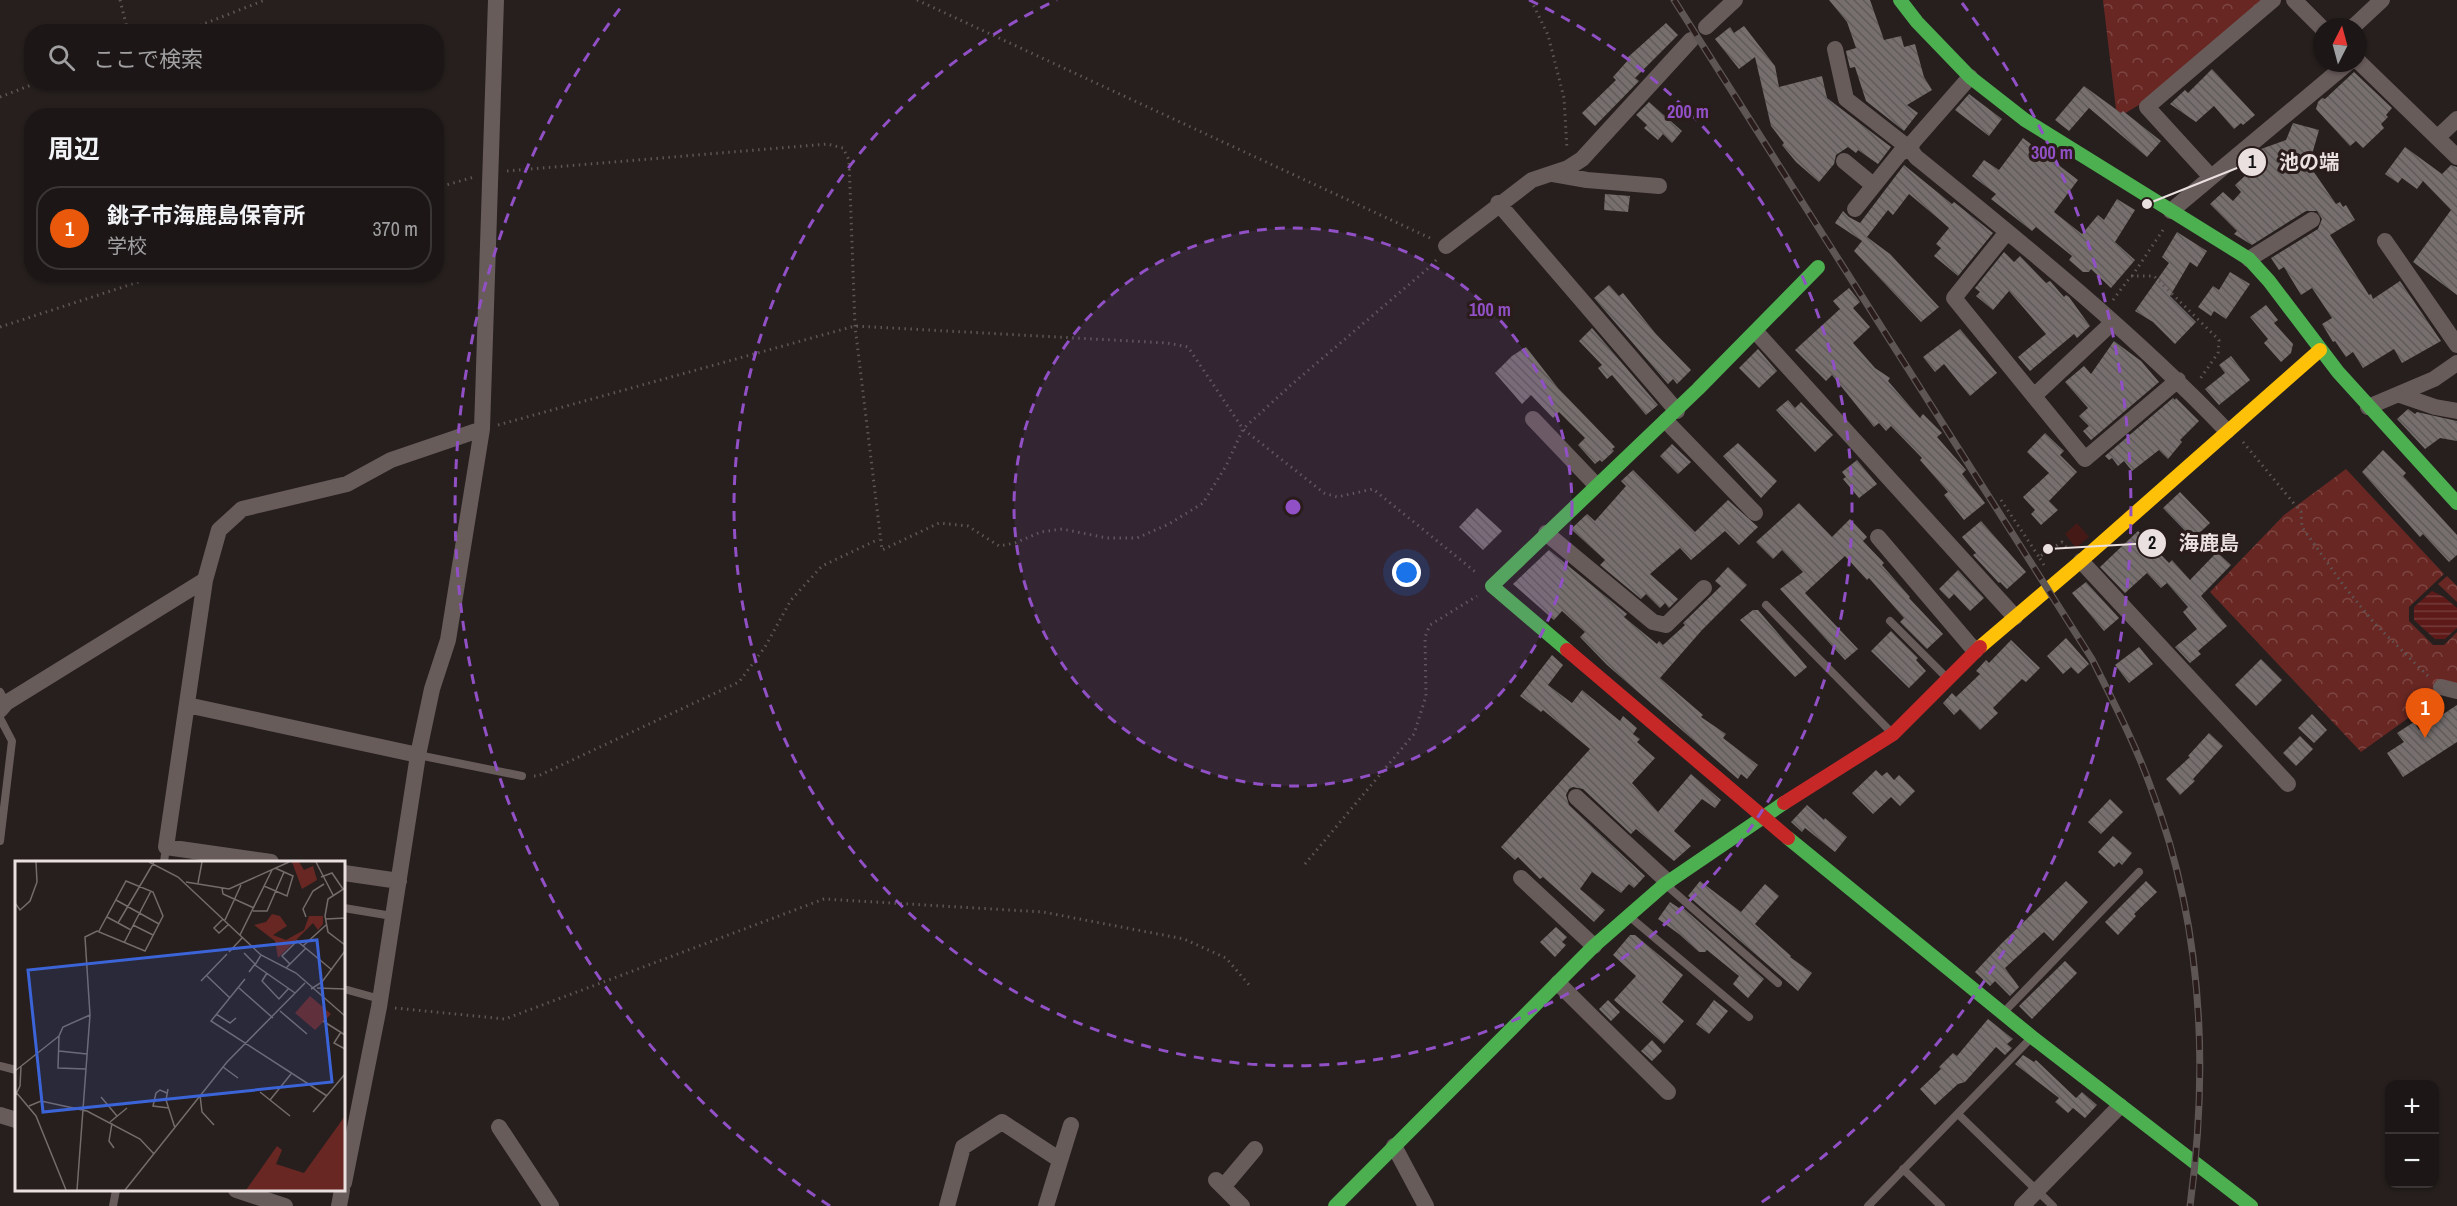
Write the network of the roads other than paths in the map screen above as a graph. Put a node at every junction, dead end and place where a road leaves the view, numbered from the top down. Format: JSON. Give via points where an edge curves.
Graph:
{"nodes":[{"id":1,"x":496,"y":0,"type":"edge"},
{"id":2,"x":1735,"y":0,"type":"edge"},
{"id":3,"x":1900,"y":0,"type":"edge"},
{"id":4,"x":2273,"y":0,"type":"edge"},
{"id":5,"x":2294,"y":0,"type":"edge"},
{"id":6,"x":2382,"y":0,"type":"edge"},
{"id":7,"x":2363,"y":18,"type":"edge"},
{"id":8,"x":2313,"y":19,"type":"edge"},
{"id":9,"x":1706,"y":27,"type":"dead end"},
{"id":10,"x":1691,"y":40,"type":"dead end"},
{"id":11,"x":1835,"y":48,"type":"dead end"},
{"id":12,"x":2367,"y":70,"type":"edge"},
{"id":13,"x":2337,"y":72,"type":"edge"},
{"id":14,"x":1970,"y":77,"type":"junction"},
{"id":15,"x":2457,"y":119,"type":"edge"},
{"id":16,"x":2438,"y":137,"type":"junction"},
{"id":17,"x":1910,"y":149,"type":"junction"},
{"id":18,"x":2457,"y":158,"type":"edge"},
{"id":19,"x":1844,"y":161,"type":"dead end"},
{"id":20,"x":1551,"y":174,"type":"junction"},
{"id":21,"x":2211,"y":177,"type":"junction"},
{"id":22,"x":1873,"y":185,"type":"junction"},
{"id":23,"x":1659,"y":186,"type":"dead end"},
{"id":24,"x":1498,"y":203,"type":"junction"},
{"id":25,"x":1855,"y":209,"type":"dead end"},
{"id":26,"x":2170,"y":216,"type":"junction"},
{"id":27,"x":2312,"y":220,"type":"dead end"},
{"id":28,"x":2007,"y":232,"type":"junction"},
{"id":29,"x":2385,"y":241,"type":"dead end"},
{"id":30,"x":1446,"y":246,"type":"road end"},
{"id":31,"x":2248,"y":259,"type":"junction"},
{"id":32,"x":1818,"y":267,"type":"dead end"},
{"id":33,"x":2108,"y":318,"type":"junction"},
{"id":34,"x":1757,"y":333,"type":"junction"},
{"id":35,"x":2457,"y":345,"type":"edge"},
{"id":36,"x":2320,"y":350,"type":"junction"},
{"id":37,"x":2457,"y":363,"type":"edge"},
{"id":38,"x":2178,"y":380,"type":"junction"},
{"id":39,"x":2034,"y":396,"type":"junction"},
{"id":40,"x":2400,"y":396,"type":"junction"},
{"id":41,"x":2368,"y":407,"type":"junction"},
{"id":42,"x":2457,"y":411,"type":"edge"},
{"id":43,"x":1672,"y":416,"type":"junction"},
{"id":44,"x":1533,"y":419,"type":"dead end"},
{"id":45,"x":482,"y":429,"type":"junction"},
{"id":46,"x":2229,"y":429,"type":"junction"},
{"id":47,"x":1595,"y":484,"type":"junction"},
{"id":48,"x":2457,"y":503,"type":"edge"},
{"id":49,"x":1755,"y":513,"type":"dead end"},
{"id":50,"x":1546,"y":533,"type":"junction"},
{"id":51,"x":1878,"y":537,"type":"dead end"},
{"id":52,"x":2076,"y":556,"type":"junction"},
{"id":53,"x":205,"y":580,"type":"junction"},
{"id":54,"x":1704,"y":588,"type":"dead end"},
{"id":55,"x":1766,"y":605,"type":"dead end"},
{"id":56,"x":2015,"y":617,"type":"junction"},
{"id":57,"x":1890,"y":621,"type":"dead end"},
{"id":58,"x":1975,"y":651,"type":"junction"},
{"id":59,"x":1947,"y":679,"type":"junction"},
{"id":60,"x":187,"y":705,"type":"junction"},
{"id":61,"x":2,"y":706,"type":"edge"},
{"id":62,"x":1893,"y":734,"type":"junction"},
{"id":63,"x":418,"y":755,"type":"junction"},
{"id":64,"x":522,"y":776,"type":"road end"},
{"id":65,"x":2288,"y":783,"type":"dead end"},
{"id":66,"x":1576,"y":797,"type":"dead end"},
{"id":67,"x":1762,"y":817,"type":"junction"},
{"id":68,"x":0,"y":841,"type":"edge"},
{"id":69,"x":165,"y":855,"type":"edge"},
{"id":70,"x":256,"y":861,"type":"edge"},
{"id":71,"x":2139,"y":872,"type":"dead end"},
{"id":72,"x":345,"y":873,"type":"edge"},
{"id":73,"x":1521,"y":878,"type":"dead end"},
{"id":74,"x":399,"y":881,"type":"junction"},
{"id":75,"x":1667,"y":883,"type":"junction"},
{"id":76,"x":345,"y":908,"type":"edge"},
{"id":77,"x":392,"y":916,"type":"junction"},
{"id":78,"x":1629,"y":916,"type":"junction"},
{"id":79,"x":1594,"y":946,"type":"junction"},
{"id":80,"x":1778,"y":982,"type":"dead end"},
{"id":81,"x":1558,"y":983,"type":"junction"},
{"id":82,"x":345,"y":989,"type":"edge"},
{"id":83,"x":379,"y":1003,"type":"junction"},
{"id":84,"x":2003,"y":1013,"type":"junction"},
{"id":85,"x":1749,"y":1017,"type":"dead end"},
{"id":86,"x":2032,"y":1037,"type":"junction"},
{"id":87,"x":0,"y":1066,"type":"edge"},
{"id":88,"x":15,"y":1070,"type":"edge"},
{"id":89,"x":1668,"y":1092,"type":"dead end"},
{"id":90,"x":2120,"y":1106,"type":"junction"},
{"id":91,"x":1958,"y":1114,"type":"junction"},
{"id":92,"x":0,"y":1116,"type":"edge"},
{"id":93,"x":15,"y":1120,"type":"edge"},
{"id":94,"x":1071,"y":1125,"type":"dead end"},
{"id":95,"x":499,"y":1127,"type":"dead end"},
{"id":96,"x":1394,"y":1146,"type":"junction"},
{"id":97,"x":1256,"y":1149,"type":"dead end"},
{"id":98,"x":1060,"y":1160,"type":"junction"},
{"id":99,"x":1903,"y":1169,"type":"junction"},
{"id":100,"x":345,"y":1178,"type":"edge"},
{"id":101,"x":116,"y":1191,"type":"edge"},
{"id":102,"x":240,"y":1191,"type":"edge"},
{"id":103,"x":342,"y":1191,"type":"edge"},
{"id":104,"x":2037,"y":1191,"type":"junction"},
{"id":105,"x":113,"y":1206,"type":"edge"},
{"id":106,"x":285,"y":1206,"type":"edge"},
{"id":107,"x":339,"y":1206,"type":"edge"},
{"id":108,"x":551,"y":1206,"type":"edge"},
{"id":109,"x":947,"y":1206,"type":"edge"},
{"id":110,"x":1046,"y":1206,"type":"edge"},
{"id":111,"x":1242,"y":1206,"type":"edge"},
{"id":112,"x":1336,"y":1206,"type":"edge"},
{"id":113,"x":1426,"y":1206,"type":"edge"},
{"id":114,"x":1868,"y":1206,"type":"edge"},
{"id":115,"x":1941,"y":1206,"type":"edge"},
{"id":116,"x":2022,"y":1206,"type":"edge"},
{"id":117,"x":2053,"y":1206,"type":"edge"},
{"id":118,"x":2251,"y":1206,"type":"edge"}],
"edges":[{"from":1,"to":45,"type":"street"},
{"from":2,"to":9,"type":"street"},
{"from":3,"to":14,"type":"street"},
{"from":4,"to":21,"type":"street","via":[[2147,107]]},
{"from":5,"to":8,"type":"street"},
{"from":6,"to":7,"type":"street"},
{"from":10,"to":20,"type":"street","via":[[1582,159]]},
{"from":11,"to":17,"type":"street","via":[[1846,99]]},
{"from":12,"to":16,"type":"street"},
{"from":13,"to":21,"type":"street"},
{"from":14,"to":17,"type":"street"},
{"from":14,"to":26,"type":"street","via":[[2025,120]]},
{"from":15,"to":16,"type":"street"},
{"from":16,"to":18,"type":"street"},
{"from":17,"to":22,"type":"street","via":[[1900,153]]},
{"from":17,"to":28,"type":"street"},
{"from":19,"to":22,"type":"street"},
{"from":20,"to":23,"type":"street"},
{"from":20,"to":24,"type":"street","via":[[1532,180]]},
{"from":21,"to":26,"type":"street"},
{"from":22,"to":25,"type":"street"},
{"from":24,"to":30,"type":"street"},
{"from":24,"to":43,"type":"street"},
{"from":26,"to":31,"type":"street"},
{"from":27,"to":31,"type":"street"},
{"from":28,"to":33,"type":"street"},
{"from":28,"to":39,"type":"street","via":[[1954,298]]},
{"from":29,"to":35,"type":"street"},
{"from":31,"to":36,"type":"street","via":[[2265,274]]},
{"from":32,"to":34,"type":"street"},
{"from":33,"to":38,"type":"street"},
{"from":33,"to":39,"type":"street"},
{"from":34,"to":43,"type":"street"},
{"from":34,"to":56,"type":"street"},
{"from":36,"to":41,"type":"street"},
{"from":36,"to":46,"type":"street"},
{"from":37,"to":40,"type":"street"},
{"from":38,"to":39,"type":"street","via":[[2085,459]]},
{"from":38,"to":46,"type":"street"},
{"from":40,"to":41,"type":"street"},
{"from":40,"to":42,"type":"street"},
{"from":41,"to":48,"type":"street"},
{"from":43,"to":47,"type":"street"},
{"from":43,"to":49,"type":"street"},
{"from":44,"to":47,"type":"street"},
{"from":45,"to":53,"type":"street","via":[[391,460],[347,483],[242,509],[219,530]]},
{"from":45,"to":63,"type":"street","via":[[448,640],[432,689]]},
{"from":46,"to":52,"type":"street"},
{"from":47,"to":50,"type":"street"},
{"from":50,"to":54,"type":"street","via":[[1653,622],[1666,625]]},
{"from":50,"to":67,"type":"street","via":[[1492,586]]},
{"from":51,"to":58,"type":"street"},
{"from":52,"to":56,"type":"street","via":[[2051,578],[2041,596]]},
{"from":52,"to":65,"type":"street"},
{"from":53,"to":60,"type":"street"},
{"from":53,"to":61,"type":"street"},
{"from":55,"to":62,"type":"lane"},
{"from":56,"to":58,"type":"street"},
{"from":57,"to":59,"type":"lane"},
{"from":58,"to":59,"type":"street"},
{"from":59,"to":62,"type":"street"},
{"from":60,"to":63,"type":"street"},
{"from":60,"to":69,"type":"street"},
{"from":61,"to":68,"type":"lane","via":[[12,741]]},
{"from":62,"to":67,"type":"street"},
{"from":63,"to":64,"type":"lane"},
{"from":63,"to":74,"type":"street"},
{"from":66,"to":75,"type":"street"},
{"from":67,"to":75,"type":"street"},
{"from":67,"to":84,"type":"street"},
{"from":69,"to":70,"type":"street"},
{"from":71,"to":84,"type":"lane"},
{"from":72,"to":74,"type":"street"},
{"from":73,"to":79,"type":"street"},
{"from":74,"to":77,"type":"street"},
{"from":75,"to":78,"type":"street"},
{"from":75,"to":80,"type":"lane"},
{"from":76,"to":77,"type":"lane"},
{"from":77,"to":83,"type":"street"},
{"from":78,"to":79,"type":"street"},
{"from":78,"to":85,"type":"lane"},
{"from":79,"to":81,"type":"street"},
{"from":81,"to":89,"type":"street"},
{"from":81,"to":96,"type":"street"},
{"from":82,"to":83,"type":"lane"},
{"from":83,"to":100,"type":"street"},
{"from":84,"to":86,"type":"street"},
{"from":86,"to":90,"type":"street"},
{"from":86,"to":91,"type":"lane"},
{"from":87,"to":88,"type":"lane"},
{"from":90,"to":104,"type":"street"},
{"from":90,"to":118,"type":"street"},
{"from":91,"to":99,"type":"lane"},
{"from":91,"to":104,"type":"lane"},
{"from":92,"to":93,"type":"street"},
{"from":94,"to":98,"type":"street"},
{"from":95,"to":108,"type":"street"},
{"from":96,"to":112,"type":"street"},
{"from":96,"to":113,"type":"street"},
{"from":97,"to":111,"type":"street","via":[[1219,1184]]},
{"from":98,"to":109,"type":"street","via":[[1002,1122],[963,1148]]},
{"from":98,"to":110,"type":"street"},
{"from":99,"to":114,"type":"lane"},
{"from":99,"to":115,"type":"lane"},
{"from":101,"to":105,"type":"lane"},
{"from":102,"to":106,"type":"street"},
{"from":103,"to":107,"type":"street"},
{"from":104,"to":116,"type":"street"},
{"from":104,"to":117,"type":"lane"}]}
